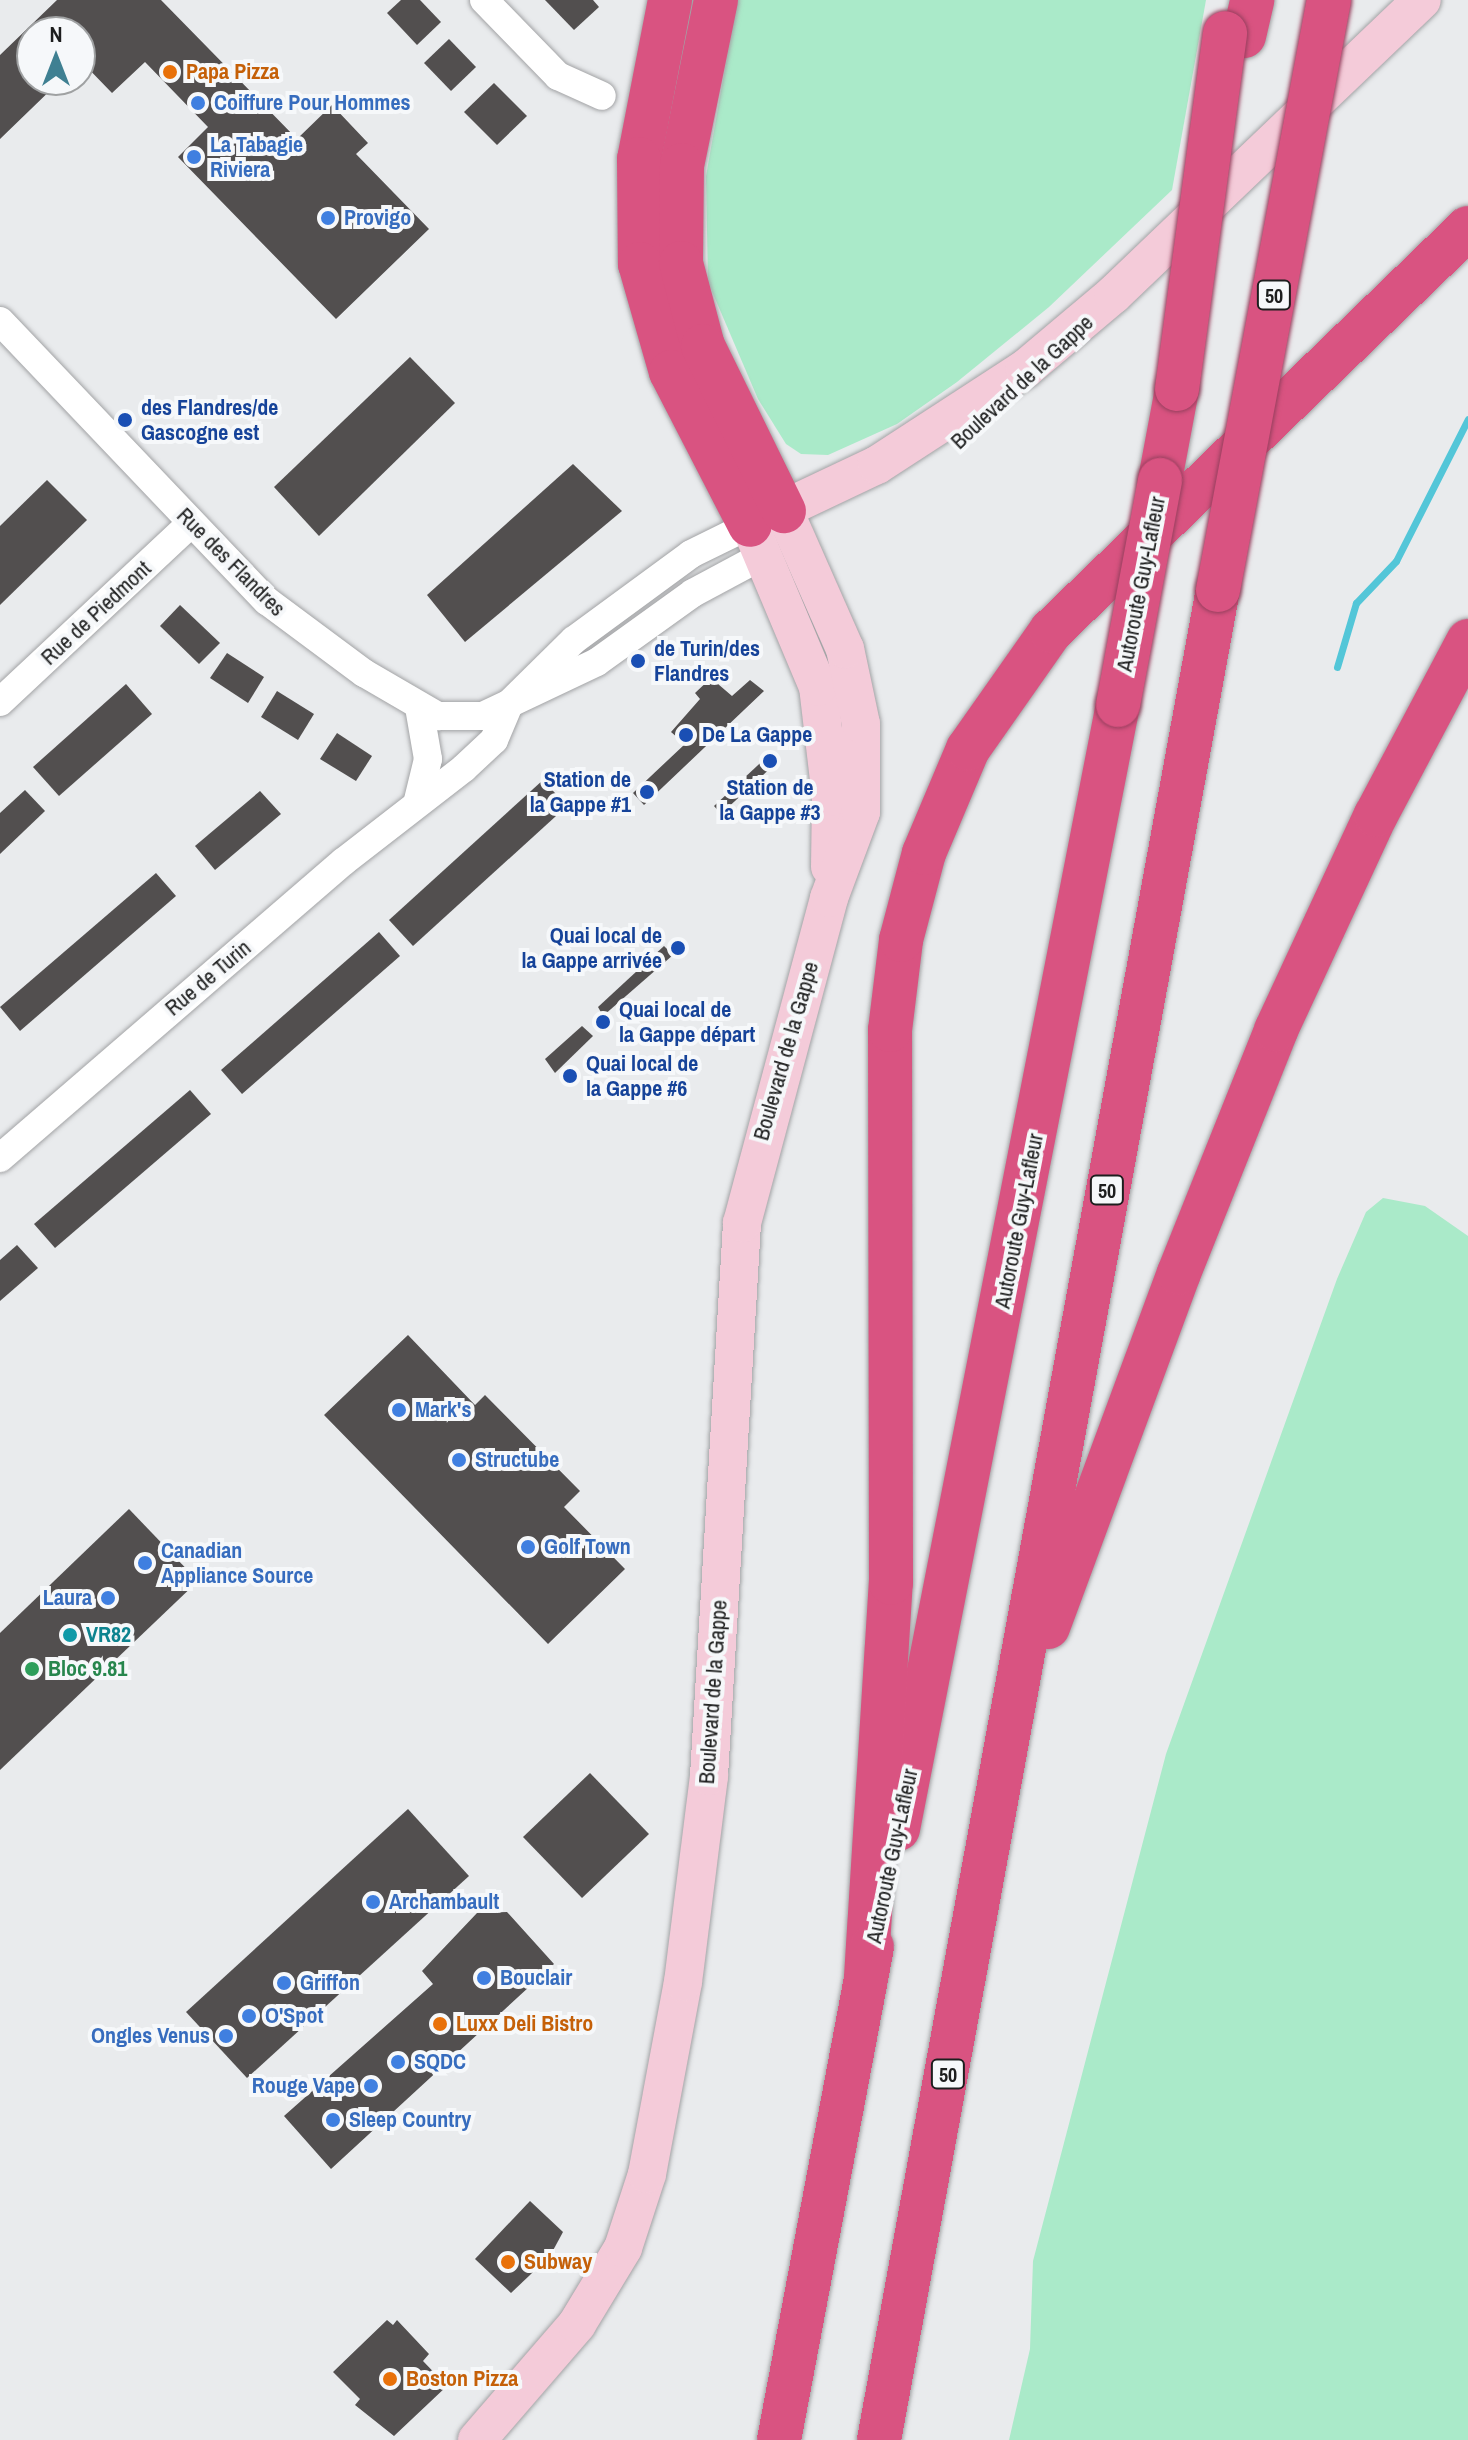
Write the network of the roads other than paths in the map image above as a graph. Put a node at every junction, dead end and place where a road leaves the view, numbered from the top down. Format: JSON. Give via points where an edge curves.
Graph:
{"nodes":[{"id":1,"x":484,"y":0,"type":"edge"},
{"id":2,"x":670,"y":0,"type":"edge"},
{"id":3,"x":716,"y":0,"type":"edge"},
{"id":4,"x":1329,"y":0,"type":"edge"},
{"id":5,"x":1422,"y":0,"type":"edge"},
{"id":6,"x":1238,"y":17,"type":"edge"},
{"id":7,"x":602,"y":96,"type":"dead end"},
{"id":8,"x":1454,"y":241,"type":"edge"},
{"id":9,"x":0,"y":321,"type":"edge"},
{"id":10,"x":191,"y":523,"type":"junction"},
{"id":11,"x":774,"y":532,"type":"junction"},
{"id":12,"x":1468,"y":641,"type":"edge"},
{"id":13,"x":0,"y":702,"type":"edge"},
{"id":14,"x":509,"y":704,"type":"junction"},
{"id":15,"x":419,"y":707,"type":"junction"},
{"id":16,"x":418,"y":800,"type":"junction"},
{"id":17,"x":0,"y":1158,"type":"edge"},
{"id":18,"x":1016,"y":1707,"type":"junction"},
{"id":19,"x":866,"y":1977,"type":"junction"},
{"id":20,"x":477,"y":2440,"type":"edge"},
{"id":21,"x":779,"y":2440,"type":"edge"},
{"id":22,"x":879,"y":2440,"type":"edge"}],
"edges":[{"from":1,"to":7,"type":"street","via":[[558,76]]},
{"from":2,"to":11,"type":"highway","via":[[639,159],[640,264],[671,372]]},
{"from":3,"to":11,"type":"highway","via":[[682,165],[681,263],[703,346]]},
{"from":4,"to":18,"type":"highway","number":"50","bridge":true,"via":[[1060,1441]]},
{"from":5,"to":11,"type":"street","name":"Boulevard de la Gappe","via":[[1113,295],[973,406]]},
{"from":6,"to":19,"type":"highway","name":"Autoroute Guy-Lafleur","bridge":true,"via":[[1118,705],[929,1687]]},
{"from":8,"to":19,"type":"highway","via":[[1114,567],[1037,648],[968,749],[921,863],[899,951],[890,1030],[891,1583]]},
{"from":9,"to":10,"type":"street","name":"Rue des Flandres"},
{"from":10,"to":13,"type":"street","name":"Rue de Piedmont"},
{"from":10,"to":15,"type":"street","name":"Rue des Flandres","via":[[289,619]]},
{"from":11,"to":14,"type":"street","name":"Rue de Turin","via":[[709,543],[613,610]]},
{"from":11,"to":20,"type":"street","name":"Boulevard de la Gappe","via":[[845,649],[861,724],[861,812],[829,898],[742,1223],[706,1806],[683,1982],[650,2162],[628,2236],[602,2288],[558,2348]]},
{"from":12,"to":18,"type":"highway","via":[[1351,866],[1258,1072]]},
{"from":14,"to":15,"type":"street","name":"Rue des Flandres","via":[[463,719]]},
{"from":14,"to":16,"type":"street","name":"Rue de Turin","via":[[494,740]]},
{"from":15,"to":16,"type":"street","via":[[428,759]]},
{"from":16,"to":17,"type":"street","name":"Rue de Turin"},
{"from":18,"to":22,"type":"highway","number":"50"},
{"from":19,"to":21,"type":"highway","name":"Autoroute Guy-Lafleur"}]}
